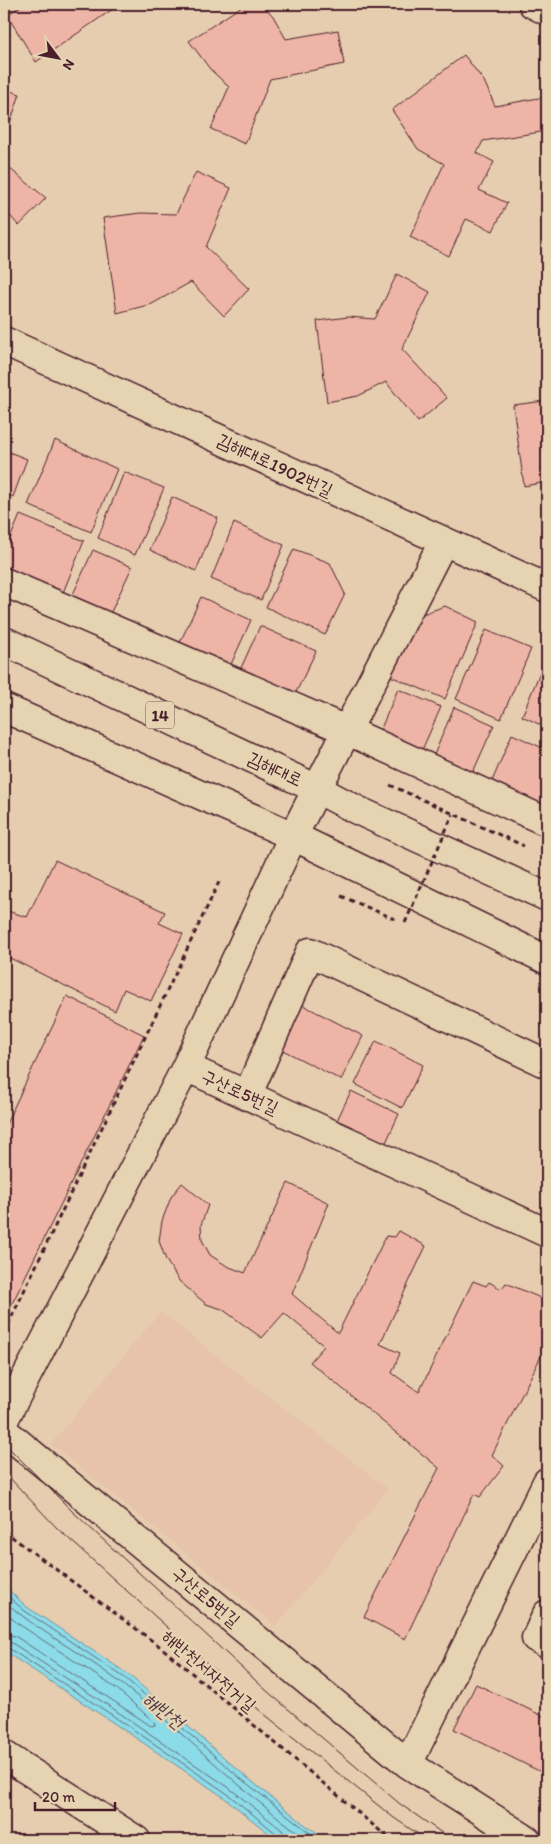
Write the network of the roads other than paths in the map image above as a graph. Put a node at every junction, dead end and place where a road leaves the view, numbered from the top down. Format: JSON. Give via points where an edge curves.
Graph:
{"nodes":[{"id":1,"x":533,"y":4,"type":"edge"},
{"id":2,"x":547,"y":10,"type":"edge"},
{"id":3,"x":4,"y":341,"type":"edge"},
{"id":4,"x":444,"y":542,"type":"junction"},
{"id":5,"x":4,"y":582,"type":"edge"},
{"id":6,"x":547,"y":588,"type":"edge"},
{"id":7,"x":4,"y":641,"type":"edge"},
{"id":8,"x":4,"y":708,"type":"edge"},
{"id":9,"x":346,"y":730,"type":"junction"},
{"id":10,"x":317,"y":789,"type":"junction"},
{"id":11,"x":547,"y":822,"type":"edge"},
{"id":12,"x":293,"y":836,"type":"junction"},
{"id":13,"x":547,"y":897,"type":"edge"},
{"id":14,"x":547,"y":960,"type":"edge"},
{"id":15,"x":547,"y":1064,"type":"edge"},
{"id":16,"x":186,"y":1067,"type":"junction"},
{"id":17,"x":247,"y":1096,"type":"junction"},
{"id":18,"x":547,"y":1232,"type":"edge"},
{"id":19,"x":4,"y":1420,"type":"edge"},
{"id":20,"x":4,"y":1431,"type":"edge"},
{"id":21,"x":547,"y":1482,"type":"edge"},
{"id":22,"x":547,"y":1614,"type":"edge"},
{"id":23,"x":547,"y":1644,"type":"edge"},
{"id":24,"x":4,"y":1755,"type":"edge"},
{"id":25,"x":408,"y":1764,"type":"junction"},
{"id":26,"x":136,"y":1840,"type":"edge"},
{"id":27,"x":528,"y":1840,"type":"edge"}],
"edges":[{"from":1,"to":2,"type":"street"},
{"from":3,"to":4,"type":"street","name":"김해대로1902번길"},
{"from":4,"to":6,"type":"street","name":"김해대로1902번길"},
{"from":4,"to":9,"type":"street"},
{"from":5,"to":9,"type":"street"},
{"from":7,"to":10,"type":"street","name":"김해대로","number":"14"},
{"from":8,"to":12,"type":"street"},
{"from":9,"to":10,"type":"street"},
{"from":9,"to":11,"type":"street"},
{"from":10,"to":12,"type":"street"},
{"from":10,"to":13,"type":"street","name":"김해대로","number":"14"},
{"from":12,"to":14,"type":"street"},
{"from":12,"to":16,"type":"street"},
{"from":15,"to":17,"type":"street","via":[[310,952]]},
{"from":16,"to":17,"type":"street","name":"구산로5번길"},
{"from":16,"to":19,"type":"street","name":"구산로5번길"},
{"from":17,"to":18,"type":"street","name":"구산로5번길"},
{"from":20,"to":25,"type":"street","name":"구산로5번길"},
{"from":21,"to":25,"type":"street"},
{"from":22,"to":23,"type":"street","via":[[536,1638]]},
{"from":24,"to":26,"type":"street"},
{"from":25,"to":27,"type":"street","name":"구산로5번길"}]}
